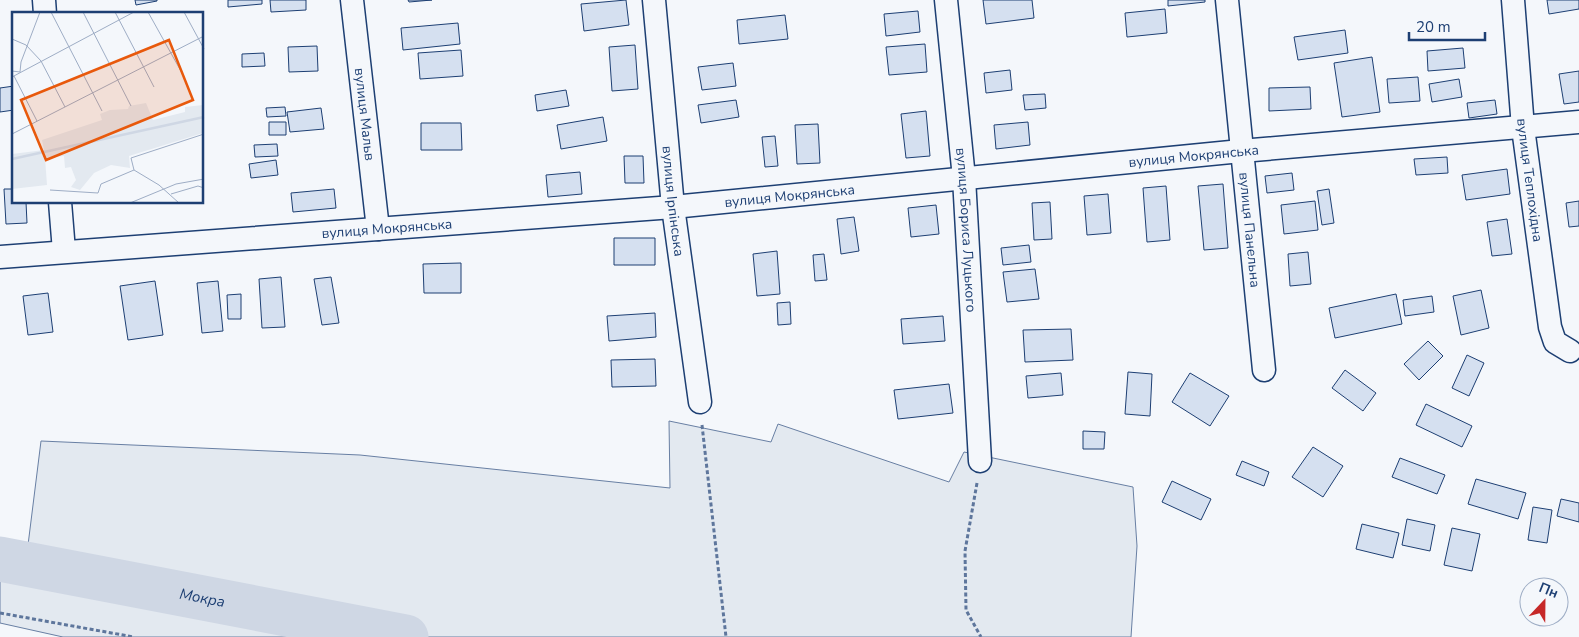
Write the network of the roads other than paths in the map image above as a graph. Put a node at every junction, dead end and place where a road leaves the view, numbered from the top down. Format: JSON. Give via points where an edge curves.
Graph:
{"nodes":[{"id":1,"x":352,"y":0,"type":"edge"},
{"id":2,"x":654,"y":0,"type":"edge"},
{"id":3,"x":946,"y":0,"type":"edge"},
{"id":4,"x":1227,"y":0,"type":"edge"},
{"id":5,"x":1513,"y":0,"type":"edge"},
{"id":6,"x":1579,"y":122,"type":"edge"},
{"id":7,"x":1523,"y":128,"type":"junction"},
{"id":8,"x":1241,"y":151,"type":"junction"},
{"id":9,"x":964,"y":178,"type":"junction"},
{"id":10,"x":60,"y":204,"type":"edge"},
{"id":11,"x":673,"y":207,"type":"junction"},
{"id":12,"x":378,"y":230,"type":"junction"},
{"id":13,"x":64,"y":251,"type":"junction"},
{"id":14,"x":0,"y":257,"type":"edge"},
{"id":15,"x":1570,"y":351,"type":"dead end"},
{"id":16,"x":1264,"y":370,"type":"dead end"},
{"id":17,"x":700,"y":402,"type":"road end"},
{"id":18,"x":980,"y":460,"type":"road end"}],
"edges":[{"from":1,"to":12,"type":"street","name":"вулиця Мальв"},
{"from":2,"to":11,"type":"street","name":"вулиця Ірпінська"},
{"from":3,"to":9,"type":"street","name":"вулиця Бориса Луцького"},
{"from":4,"to":8,"type":"street","name":"вулиця Панельна"},
{"from":5,"to":7,"type":"street","name":"вулиця Теплохідна"},
{"from":6,"to":7,"type":"street","name":"вулиця Мокрянська"},
{"from":7,"to":8,"type":"street","name":"вулиця Мокрянська"},
{"from":7,"to":15,"type":"street","name":"вулиця Теплохідна","via":[[1550,327],[1555,342]]},
{"from":8,"to":9,"type":"street","name":"вулиця Мокрянська"},
{"from":8,"to":16,"type":"street","name":"вулиця Панельна"},
{"from":9,"to":11,"type":"street","name":"вулиця Мокрянська"},
{"from":9,"to":18,"type":"street","name":"вулиця Бориса Луцького"},
{"from":10,"to":13,"type":"street"},
{"from":11,"to":12,"type":"street","name":"вулиця Мокрянська"},
{"from":11,"to":17,"type":"street","name":"вулиця Ірпінська"},
{"from":12,"to":13,"type":"street","name":"вулиця Мокрянська"},
{"from":13,"to":14,"type":"street","name":"вулиця Мокрянська"}]}
